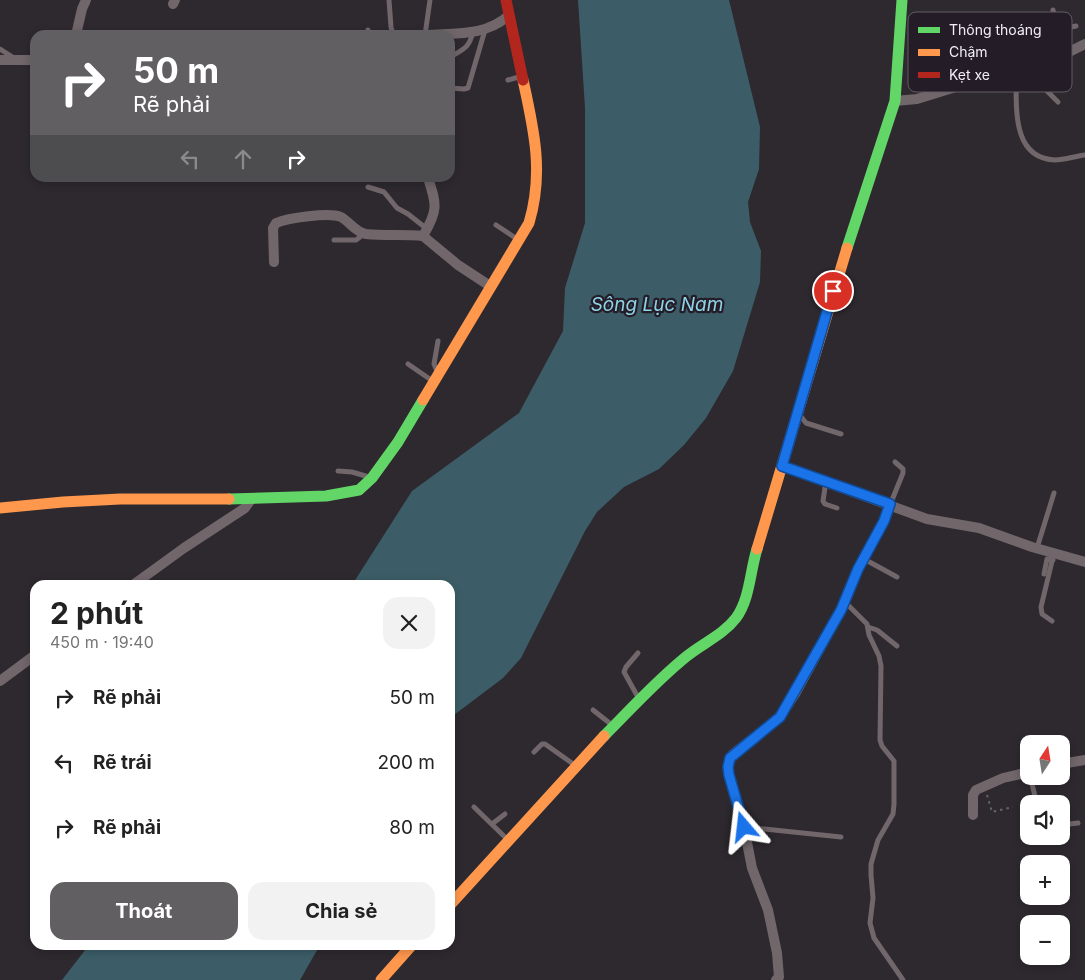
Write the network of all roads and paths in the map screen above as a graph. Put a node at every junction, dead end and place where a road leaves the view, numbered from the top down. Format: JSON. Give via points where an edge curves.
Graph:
{"nodes":[{"id":1,"x":86,"y":0,"type":"edge"},
{"id":2,"x":389,"y":0,"type":"edge"},
{"id":3,"x":430,"y":0,"type":"edge"},
{"id":4,"x":506,"y":0,"type":"edge"},
{"id":5,"x":902,"y":0,"type":"edge"},
{"id":6,"x":509,"y":15,"type":"junction"},
{"id":7,"x":1076,"y":26,"type":"dead end"},
{"id":8,"x":1072,"y":27,"type":"edge"},
{"id":9,"x":77,"y":30,"type":"edge"},
{"id":10,"x":392,"y":30,"type":"edge"},
{"id":11,"x":427,"y":30,"type":"edge"},
{"id":12,"x":485,"y":30,"type":"junction"},
{"id":13,"x":473,"y":31,"type":"junction"},
{"id":14,"x":455,"y":33,"type":"edge"},
{"id":15,"x":1084,"y":47,"type":"edge"},
{"id":16,"x":0,"y":49,"type":"edge"},
{"id":17,"x":1072,"y":52,"type":"edge"},
{"id":18,"x":455,"y":54,"type":"edge"},
{"id":19,"x":0,"y":60,"type":"edge"},
{"id":20,"x":17,"y":60,"type":"junction"},
{"id":21,"x":30,"y":60,"type":"edge"},
{"id":22,"x":522,"y":76,"type":"junction"},
{"id":23,"x":508,"y":80,"type":"dead end"},
{"id":24,"x":455,"y":88,"type":"edge"},
{"id":25,"x":940,"y":92,"type":"edge"},
{"id":26,"x":1017,"y":92,"type":"edge"},
{"id":27,"x":1048,"y":92,"type":"edge"},
{"id":28,"x":895,"y":101,"type":"junction"},
{"id":29,"x":1058,"y":102,"type":"dead end"},
{"id":30,"x":1085,"y":155,"type":"edge"},
{"id":31,"x":429,"y":182,"type":"edge"},
{"id":32,"x":368,"y":187,"type":"dead end"},
{"id":33,"x":496,"y":225,"type":"dead end"},
{"id":34,"x":360,"y":232,"type":"junction"},
{"id":35,"x":425,"y":233,"type":"junction"},
{"id":36,"x":334,"y":240,"type":"dead end"},
{"id":37,"x":519,"y":240,"type":"junction"},
{"id":38,"x":274,"y":262,"type":"dead end"},
{"id":39,"x":490,"y":286,"type":"junction"},
{"id":40,"x":438,"y":341,"type":"dead end"},
{"id":41,"x":408,"y":364,"type":"dead end"},
{"id":42,"x":436,"y":378,"type":"junction"},
{"id":43,"x":798,"y":411,"type":"junction"},
{"id":44,"x":841,"y":434,"type":"dead end"},
{"id":45,"x":895,"y":462,"type":"dead end"},
{"id":46,"x":782,"y":466,"type":"junction"},
{"id":47,"x":338,"y":471,"type":"dead end"},
{"id":48,"x":372,"y":478,"type":"junction"},
{"id":49,"x":826,"y":481,"type":"junction"},
{"id":50,"x":1054,"y":493,"type":"dead end"},
{"id":51,"x":252,"y":498,"type":"junction"},
{"id":52,"x":890,"y":504,"type":"junction"},
{"id":53,"x":0,"y":508,"type":"edge"},
{"id":54,"x":838,"y":508,"type":"dead end"},
{"id":55,"x":1036,"y":548,"type":"junction"},
{"id":56,"x":1053,"y":557,"type":"junction"},
{"id":57,"x":863,"y":559,"type":"junction"},
{"id":58,"x":1085,"y":562,"type":"edge"},
{"id":59,"x":1044,"y":574,"type":"dead end"},
{"id":60,"x":898,"y":577,"type":"dead end"},
{"id":61,"x":140,"y":580,"type":"edge"},
{"id":62,"x":845,"y":602,"type":"junction"},
{"id":63,"x":1052,"y":621,"type":"dead end"},
{"id":64,"x":868,"y":627,"type":"junction"},
{"id":65,"x":897,"y":646,"type":"dead end"},
{"id":66,"x":638,"y":652,"type":"dead end"},
{"id":67,"x":30,"y":659,"type":"edge"},
{"id":68,"x":0,"y":681,"type":"edge"},
{"id":69,"x":640,"y":699,"type":"junction"},
{"id":70,"x":593,"y":710,"type":"dead end"},
{"id":71,"x":614,"y":727,"type":"junction"},
{"id":72,"x":534,"y":752,"type":"dead end"},
{"id":73,"x":1085,"y":760,"type":"edge"},
{"id":74,"x":1070,"y":762,"type":"edge"},
{"id":75,"x":576,"y":766,"type":"junction"},
{"id":76,"x":1020,"y":775,"type":"edge"},
{"id":77,"x":984,"y":785,"type":"junction"},
{"id":78,"x":474,"y":807,"type":"dead end"},
{"id":79,"x":1013,"y":807,"type":"dead end"},
{"id":80,"x":505,"y":814,"type":"dead end"},
{"id":81,"x":973,"y":815,"type":"dead end"},
{"id":82,"x":1078,"y":823,"type":"dead end"},
{"id":83,"x":492,"y":824,"type":"junction"},
{"id":84,"x":1070,"y":824,"type":"edge"},
{"id":85,"x":744,"y":827,"type":"junction"},
{"id":86,"x":841,"y":837,"type":"dead end"},
{"id":87,"x":509,"y":841,"type":"junction"},
{"id":88,"x":455,"y":900,"type":"edge"},
{"id":89,"x":408,"y":950,"type":"edge"},
{"id":90,"x":778,"y":979,"type":"edge"},
{"id":91,"x":381,"y":980,"type":"edge"},
{"id":92,"x":903,"y":980,"type":"edge"}],
"edges":[{"from":1,"to":9,"type":"street"},
{"from":2,"to":10,"type":"lane"},
{"from":3,"to":11,"type":"lane"},
{"from":4,"to":6,"type":"street"},
{"from":5,"to":28,"type":"street"},
{"from":6,"to":12,"type":"street"},
{"from":6,"to":22,"type":"street"},
{"from":7,"to":8,"type":"lane"},
{"from":12,"to":13,"type":"street"},
{"from":12,"to":24,"type":"lane","via":[[468,88]]},
{"from":13,"to":14,"type":"street"},
{"from":13,"to":18,"type":"lane","via":[[469,45]]},
{"from":15,"to":17,"type":"street"},
{"from":16,"to":20,"type":"lane"},
{"from":19,"to":20,"type":"street"},
{"from":20,"to":21,"type":"street"},
{"from":22,"to":23,"type":"lane"},
{"from":22,"to":37,"type":"street","via":[[537,160],[535,202],[529,223]]},
{"from":25,"to":28,"type":"street"},
{"from":26,"to":30,"type":"lane","via":[[1020,136],[1033,153],[1055,160]]},
{"from":27,"to":29,"type":"lane"},
{"from":28,"to":43,"type":"street"},
{"from":31,"to":35,"type":"street","via":[[435,204]]},
{"from":32,"to":35,"type":"lane","via":[[384,192]]},
{"from":33,"to":37,"type":"lane"},
{"from":34,"to":35,"type":"street"},
{"from":34,"to":36,"type":"lane","via":[[356,240]]},
{"from":34,"to":38,"type":"street","via":[[337,216],[312,215],[281,221],[273,228]]},
{"from":35,"to":39,"type":"street","via":[[458,265]]},
{"from":37,"to":39,"type":"street"},
{"from":39,"to":42,"type":"street"},
{"from":40,"to":42,"type":"lane","via":[[434,364]]},
{"from":41,"to":42,"type":"lane"},
{"from":42,"to":48,"type":"street"},
{"from":43,"to":44,"type":"lane","via":[[806,423]]},
{"from":43,"to":46,"type":"street"},
{"from":45,"to":52,"type":"lane","via":[[903,473]]},
{"from":46,"to":49,"type":"street"},
{"from":46,"to":69,"type":"street","via":[[745,600],[736,618],[722,632],[688,655]]},
{"from":47,"to":48,"type":"lane"},
{"from":48,"to":51,"type":"street","via":[[352,492]]},
{"from":49,"to":52,"type":"street"},
{"from":49,"to":54,"type":"lane","via":[[823,501]]},
{"from":50,"to":55,"type":"lane"},
{"from":51,"to":53,"type":"street","via":[[120,499]]},
{"from":51,"to":61,"type":"street","via":[[245,508]]},
{"from":52,"to":55,"type":"street","via":[[927,519],[980,528]]},
{"from":52,"to":57,"type":"street"},
{"from":55,"to":56,"type":"street"},
{"from":56,"to":58,"type":"street"},
{"from":56,"to":59,"type":"lane","via":[[1047,559]]},
{"from":56,"to":63,"type":"lane","via":[[1041,607],[1042,614]]},
{"from":57,"to":60,"type":"lane"},
{"from":57,"to":62,"type":"street"},
{"from":62,"to":64,"type":"lane"},
{"from":62,"to":85,"type":"street","via":[[780,717],[730,758],[729,775]]},
{"from":64,"to":65,"type":"lane"},
{"from":64,"to":92,"type":"lane","via":[[881,666],[880,740],[894,765],[894,809],[881,832],[872,864],[870,923],[874,938]]},
{"from":66,"to":69,"type":"lane","via":[[624,672]]},
{"from":67,"to":68,"type":"street"},
{"from":69,"to":71,"type":"street"},
{"from":70,"to":71,"type":"lane"},
{"from":71,"to":75,"type":"street"},
{"from":72,"to":75,"type":"lane","via":[[545,744]]},
{"from":73,"to":74,"type":"street"},
{"from":75,"to":87,"type":"street"},
{"from":76,"to":77,"type":"street"},
{"from":77,"to":79,"type":"path","via":[[992,812]]},
{"from":77,"to":81,"type":"street","via":[[973,795]]},
{"from":78,"to":83,"type":"lane"},
{"from":80,"to":83,"type":"lane"},
{"from":82,"to":84,"type":"lane"},
{"from":83,"to":87,"type":"lane"},
{"from":85,"to":86,"type":"lane"},
{"from":85,"to":90,"type":"street","via":[[752,868],[768,910]]},
{"from":87,"to":88,"type":"street"},
{"from":89,"to":91,"type":"street"}]}
